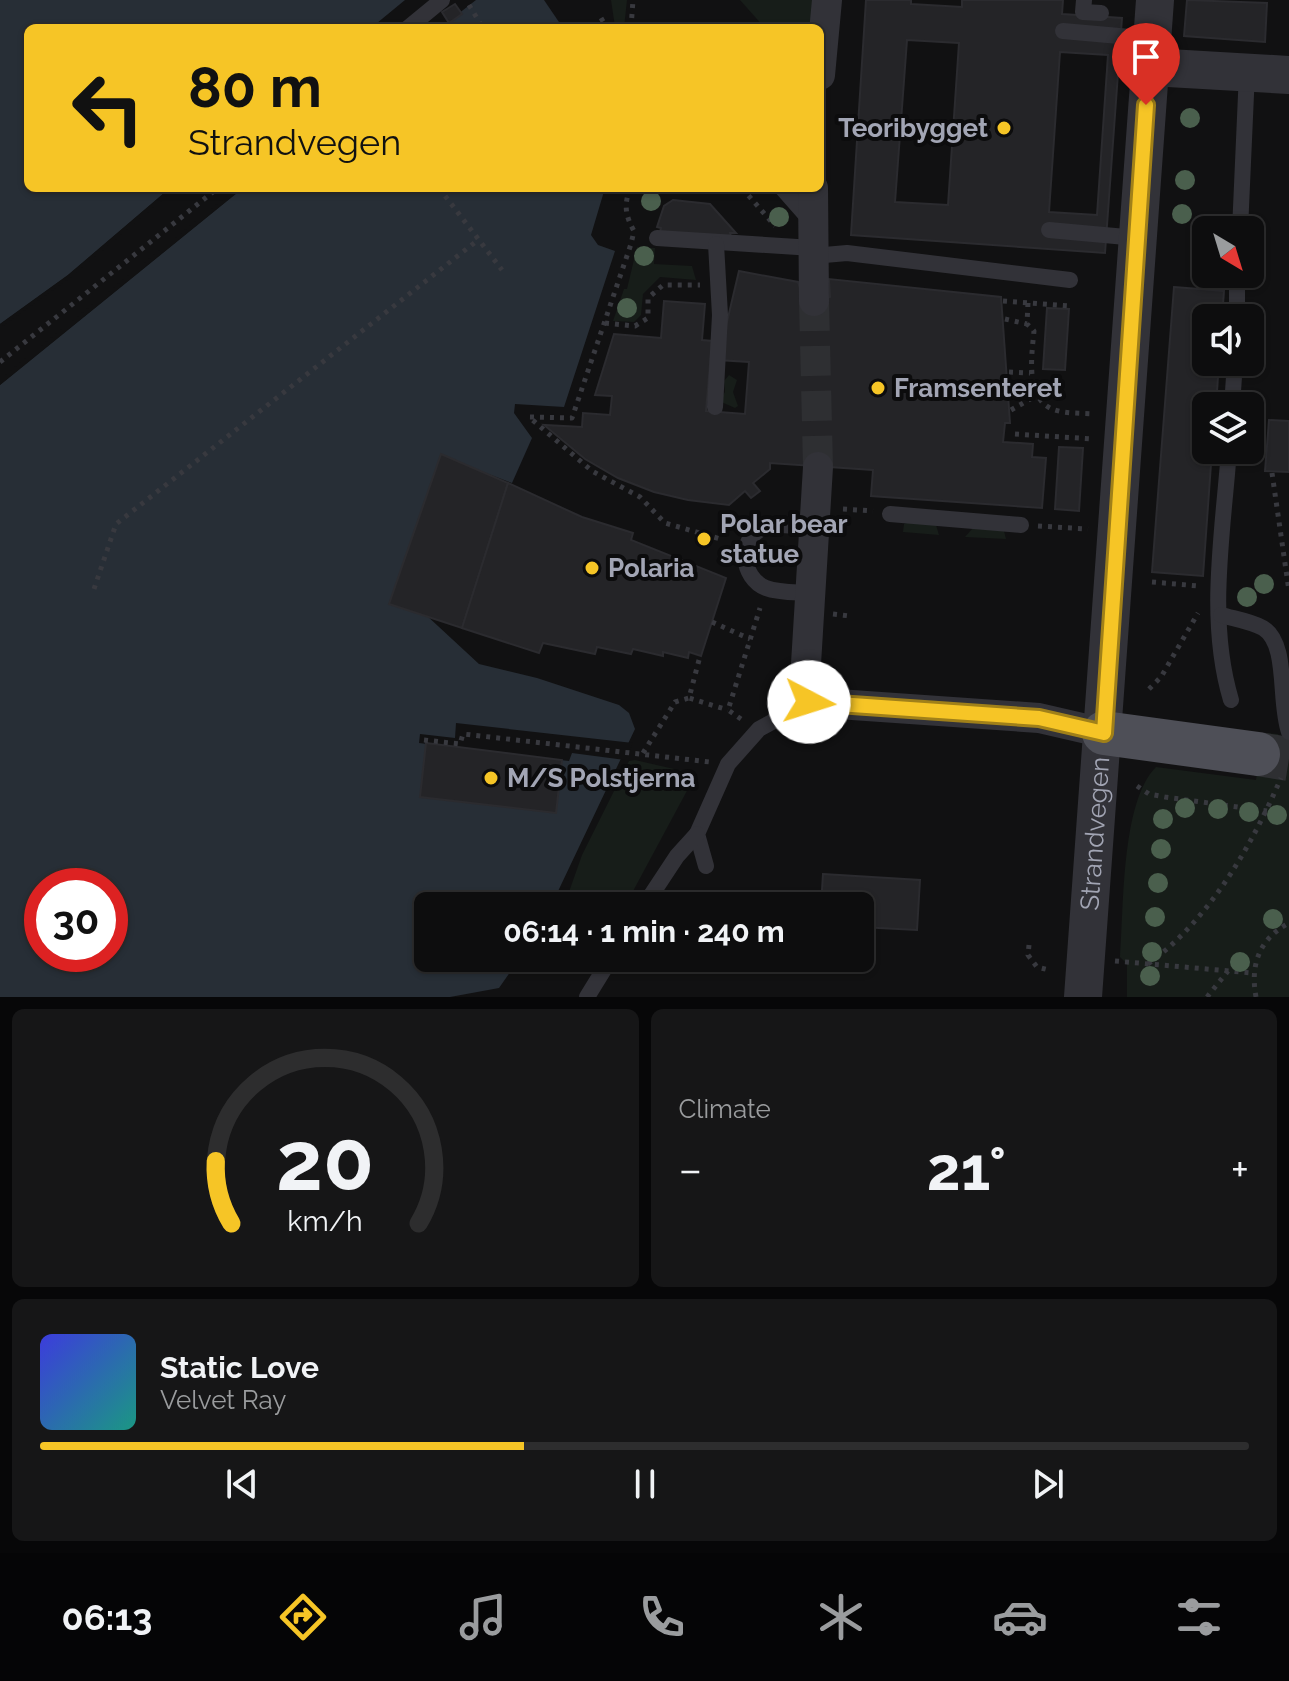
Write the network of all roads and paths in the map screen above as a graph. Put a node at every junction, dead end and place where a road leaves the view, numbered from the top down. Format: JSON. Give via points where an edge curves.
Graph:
{"nodes":[{"id":1,"x":442,"y":0,"type":"edge"},
{"id":2,"x":633,"y":0,"type":"edge"},
{"id":3,"x":827,"y":0,"type":"edge"},
{"id":4,"x":1084,"y":0,"type":"edge"},
{"id":5,"x":1155,"y":0,"type":"edge"},
{"id":6,"x":469,"y":5,"type":"dead end"},
{"id":7,"x":1101,"y":13,"type":"dead end"},
{"id":8,"x":601,"y":18,"type":"dead end"},
{"id":9,"x":413,"y":24,"type":"edge"},
{"id":10,"x":481,"y":24,"type":"edge"},
{"id":11,"x":605,"y":24,"type":"edge"},
{"id":12,"x":631,"y":24,"type":"edge"},
{"id":13,"x":1063,"y":31,"type":"dead end"},
{"id":14,"x":824,"y":32,"type":"edge"},
{"id":15,"x":1152,"y":53,"type":"junction"},
{"id":16,"x":1247,"y":72,"type":"junction"},
{"id":17,"x":1289,"y":75,"type":"edge"},
{"id":18,"x":213,"y":192,"type":"edge"},
{"id":19,"x":442,"y":192,"type":"edge"},
{"id":20,"x":629,"y":192,"type":"edge"},
{"id":21,"x":747,"y":192,"type":"edge"},
{"id":22,"x":784,"y":192,"type":"edge"},
{"id":23,"x":813,"y":192,"type":"edge"},
{"id":24,"x":1241,"y":216,"type":"edge"},
{"id":25,"x":1049,"y":230,"type":"dead end"},
{"id":26,"x":657,"y":238,"type":"dead end"},
{"id":27,"x":1137,"y":238,"type":"junction"},
{"id":28,"x":478,"y":240,"type":"junction"},
{"id":29,"x":716,"y":244,"type":"junction"},
{"id":30,"x":808,"y":244,"type":"junction"},
{"id":31,"x":502,"y":270,"type":"dead end"},
{"id":32,"x":1070,"y":280,"type":"dead end"},
{"id":33,"x":718,"y":283,"type":"junction"},
{"id":34,"x":814,"y":301,"type":"tunnel mouth"},
{"id":35,"x":1003,"y":301,"type":"dead end"},
{"id":36,"x":1028,"y":303,"type":"junction"},
{"id":37,"x":1070,"y":306,"type":"dead end"},
{"id":38,"x":1005,"y":319,"type":"dead end"},
{"id":39,"x":605,"y":323,"type":"junction"},
{"id":40,"x":1027,"y":324,"type":"junction"},
{"id":41,"x":0,"y":362,"type":"edge"},
{"id":42,"x":1009,"y":372,"type":"dead end"},
{"id":43,"x":1030,"y":373,"type":"junction"},
{"id":44,"x":1039,"y":394,"type":"junction"},
{"id":45,"x":715,"y":407,"type":"dead end"},
{"id":46,"x":1011,"y":410,"type":"dead end"},
{"id":47,"x":1103,"y":414,"type":"dead end"},
{"id":48,"x":1015,"y":434,"type":"dead end"},
{"id":49,"x":1101,"y":439,"type":"dead end"},
{"id":50,"x":1228,"y":464,"type":"edge"},
{"id":51,"x":818,"y":467,"type":"tunnel mouth"},
{"id":52,"x":1272,"y":473,"type":"dead end"},
{"id":53,"x":838,"y":508,"type":"dead end"},
{"id":54,"x":890,"y":514,"type":"joint"},
{"id":55,"x":1021,"y":525,"type":"joint"},
{"id":56,"x":813,"y":528,"type":"junction"},
{"id":57,"x":1094,"y":529,"type":"dead end"},
{"id":58,"x":724,"y":540,"type":"dead end"},
{"id":59,"x":1152,"y":582,"type":"dead end"},
{"id":60,"x":1202,"y":586,"type":"dead end"},
{"id":61,"x":94,"y":589,"type":"dead end"},
{"id":62,"x":1289,"y":591,"type":"edge"},
{"id":63,"x":810,"y":593,"type":"junction"},
{"id":64,"x":1202,"y":606,"type":"dead end"},
{"id":65,"x":760,"y":608,"type":"dead end"},
{"id":66,"x":832,"y":614,"type":"dead end"},
{"id":67,"x":1221,"y":615,"type":"junction"},
{"id":68,"x":850,"y":616,"type":"dead end"},
{"id":69,"x":712,"y":622,"type":"dead end"},
{"id":70,"x":750,"y":639,"type":"junction"},
{"id":71,"x":699,"y":660,"type":"dead end"},
{"id":72,"x":1149,"y":689,"type":"dead end"},
{"id":73,"x":689,"y":698,"type":"junction"},
{"id":74,"x":1231,"y":700,"type":"dead end"},
{"id":75,"x":809,"y":702,"type":"junction"},
{"id":76,"x":728,"y":710,"type":"junction"},
{"id":77,"x":748,"y":725,"type":"dead end"},
{"id":78,"x":1104,"y":733,"type":"junction"},
{"id":79,"x":1281,"y":739,"type":"edge"},
{"id":80,"x":424,"y":740,"type":"dead end"},
{"id":81,"x":638,"y":753,"type":"junction"},
{"id":82,"x":728,"y":764,"type":"junction"},
{"id":83,"x":1137,"y":786,"type":"dead end"},
{"id":84,"x":1267,"y":811,"type":"junction"},
{"id":85,"x":697,"y":834,"type":"junction"},
{"id":86,"x":706,"y":866,"type":"dead end"},
{"id":87,"x":653,"y":892,"type":"edge"},
{"id":88,"x":1289,"y":923,"type":"edge"},
{"id":89,"x":1029,"y":945,"type":"dead end"},
{"id":90,"x":1115,"y":961,"type":"dead end"},
{"id":91,"x":1148,"y":964,"type":"junction"},
{"id":92,"x":1049,"y":970,"type":"dead end"},
{"id":93,"x":1228,"y":970,"type":"junction"},
{"id":94,"x":602,"y":972,"type":"edge"},
{"id":95,"x":1252,"y":973,"type":"junction"},
{"id":96,"x":587,"y":997,"type":"edge"},
{"id":97,"x":1083,"y":997,"type":"edge"},
{"id":98,"x":1207,"y":997,"type":"edge"},
{"id":99,"x":1256,"y":997,"type":"edge"}],
"edges":[{"from":1,"to":9,"type":"lane"},
{"from":2,"to":12,"type":"path"},
{"from":3,"to":14,"type":"street"},
{"from":4,"to":7,"type":"lane","via":[[1083,12]]},
{"from":5,"to":15,"type":"street","name":"Strandvegen"},
{"from":6,"to":10,"type":"path"},
{"from":8,"to":11,"type":"path"},
{"from":13,"to":15,"type":"lane"},
{"from":15,"to":16,"type":"street"},
{"from":15,"to":27,"type":"street","name":"Strandvegen"},
{"from":16,"to":17,"type":"street"},
{"from":16,"to":24,"type":"lane"},
{"from":18,"to":41,"type":"path"},
{"from":19,"to":28,"type":"path"},
{"from":20,"to":39,"type":"path","via":[[625,202],[633,235]]},
{"from":21,"to":30,"type":"path"},
{"from":22,"to":30,"type":"lane"},
{"from":23,"to":30,"type":"street"},
{"from":25,"to":27,"type":"lane"},
{"from":26,"to":29,"type":"lane"},
{"from":27,"to":78,"type":"street","name":"Strandvegen"},
{"from":28,"to":31,"type":"path"},
{"from":28,"to":61,"type":"path","via":[[116,524]]},
{"from":29,"to":30,"type":"lane"},
{"from":29,"to":33,"type":"lane"},
{"from":30,"to":32,"type":"lane"},
{"from":30,"to":34,"type":"street"},
{"from":33,"to":39,"type":"path","via":[[663,285],[648,298],[648,318],[635,326]]},
{"from":33,"to":45,"type":"lane"},
{"from":35,"to":36,"type":"path"},
{"from":36,"to":37,"type":"path"},
{"from":36,"to":40,"type":"path"},
{"from":38,"to":40,"type":"path"},
{"from":39,"to":58,"type":"path","via":[[572,418],[529,417],[592,471],[640,497],[665,523]]},
{"from":40,"to":43,"type":"path","via":[[1034,331]]},
{"from":42,"to":43,"type":"path"},
{"from":43,"to":44,"type":"path"},
{"from":44,"to":46,"type":"path"},
{"from":44,"to":47,"type":"path","via":[[1053,409]]},
{"from":48,"to":49,"type":"path"},
{"from":50,"to":67,"type":"lane","via":[[1218,591]]},
{"from":51,"to":56,"type":"street"},
{"from":52,"to":62,"type":"path"},
{"from":53,"to":54,"type":"path"},
{"from":54,"to":55,"type":"lane"},
{"from":55,"to":57,"type":"path"},
{"from":56,"to":63,"type":"street"},
{"from":56,"to":63,"type":"lane","via":[[767,526],[753,534],[745,551],[747,568],[758,584]]},
{"from":59,"to":60,"type":"path"},
{"from":63,"to":75,"type":"street"},
{"from":64,"to":72,"type":"path"},
{"from":65,"to":70,"type":"path"},
{"from":66,"to":68,"type":"path"},
{"from":67,"to":74,"type":"lane","via":[[1218,645]]},
{"from":67,"to":79,"type":"lane","via":[[1261,627],[1277,639],[1282,656]]},
{"from":69,"to":70,"type":"path"},
{"from":70,"to":76,"type":"path"},
{"from":71,"to":73,"type":"path"},
{"from":73,"to":76,"type":"path"},
{"from":73,"to":81,"type":"path","via":[[675,702]]},
{"from":75,"to":78,"type":"street","via":[[1039,718]]},
{"from":75,"to":82,"type":"lane","via":[[759,729]]},
{"from":76,"to":77,"type":"path"},
{"from":78,"to":79,"type":"main road"},
{"from":78,"to":97,"type":"street","name":"Strandvegen"},
{"from":79,"to":84,"type":"path"},
{"from":80,"to":81,"type":"path","via":[[460,744],[463,734]]},
{"from":81,"to":82,"type":"path"},
{"from":82,"to":85,"type":"lane"},
{"from":83,"to":84,"type":"path","via":[[1157,796]]},
{"from":84,"to":91,"type":"path","via":[[1203,911]]},
{"from":85,"to":86,"type":"lane"},
{"from":85,"to":87,"type":"lane"},
{"from":88,"to":95,"type":"path","via":[[1267,940]]},
{"from":89,"to":92,"type":"path","via":[[1033,962]]},
{"from":90,"to":91,"type":"path"},
{"from":91,"to":93,"type":"path"},
{"from":93,"to":95,"type":"path"},
{"from":93,"to":98,"type":"path"},
{"from":94,"to":96,"type":"lane"},
{"from":95,"to":99,"type":"path"}]}
